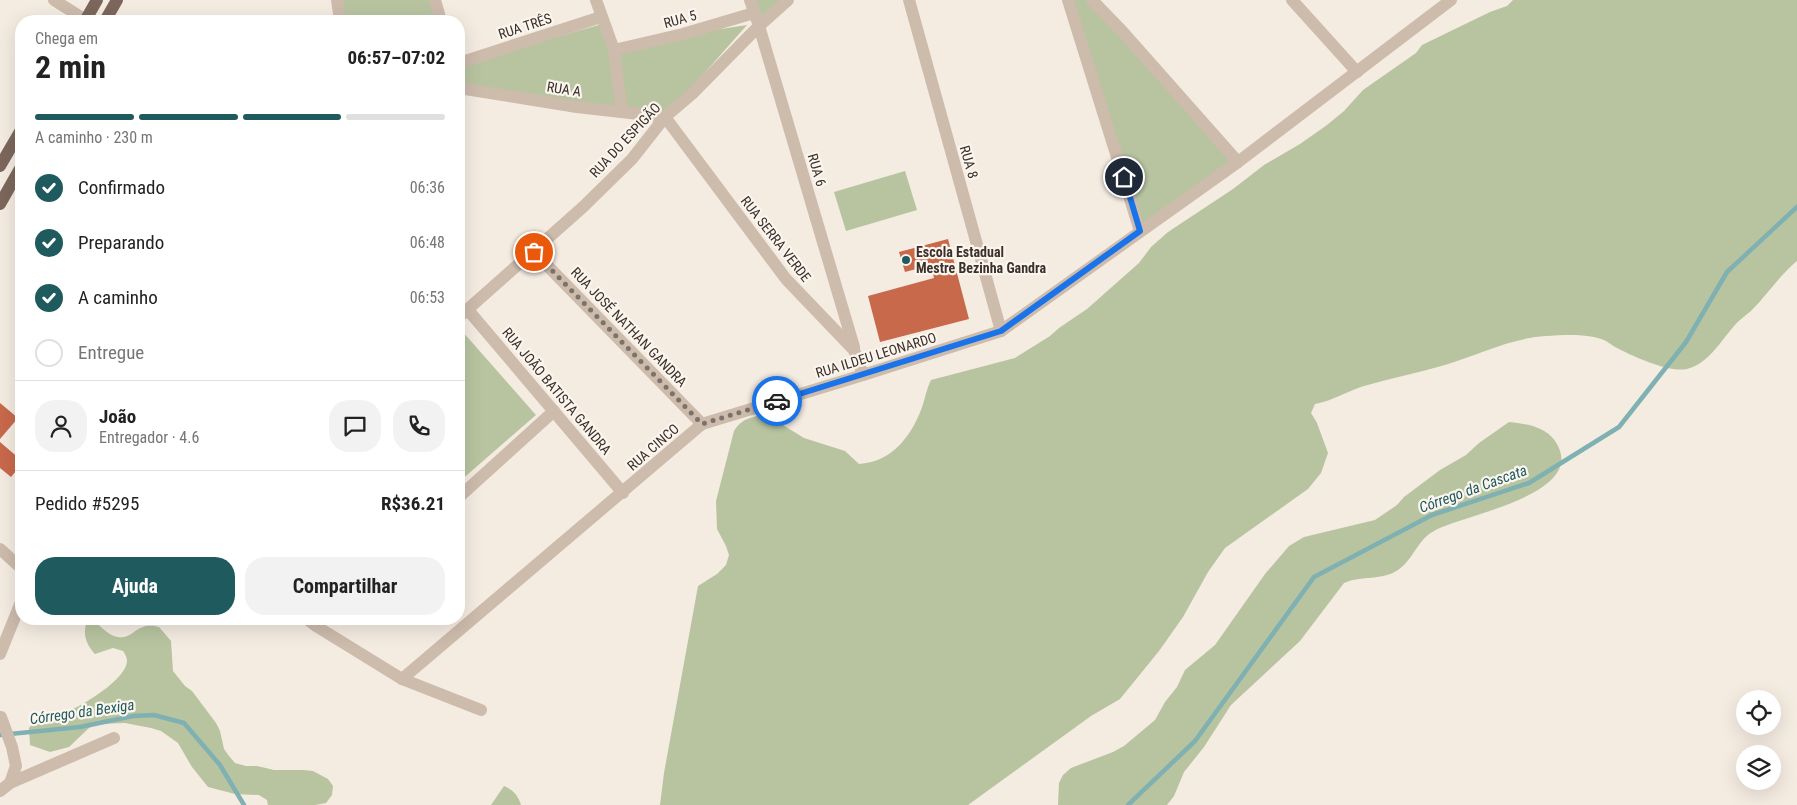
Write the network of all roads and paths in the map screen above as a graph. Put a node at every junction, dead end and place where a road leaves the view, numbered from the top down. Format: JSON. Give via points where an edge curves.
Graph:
{"nodes":[{"id":1,"x":54,"y":0,"type":"edge"},
{"id":2,"x":97,"y":0,"type":"edge"},
{"id":3,"x":117,"y":0,"type":"edge"},
{"id":4,"x":338,"y":0,"type":"edge"},
{"id":5,"x":435,"y":0,"type":"edge"},
{"id":6,"x":596,"y":0,"type":"edge"},
{"id":7,"x":750,"y":0,"type":"edge"},
{"id":8,"x":788,"y":0,"type":"edge"},
{"id":9,"x":909,"y":0,"type":"edge"},
{"id":10,"x":1068,"y":0,"type":"edge"},
{"id":11,"x":1092,"y":0,"type":"edge"},
{"id":12,"x":1292,"y":0,"type":"edge"},
{"id":13,"x":1451,"y":0,"type":"edge"},
{"id":14,"x":754,"y":13,"type":"junction"},
{"id":15,"x":77,"y":15,"type":"edge"},
{"id":16,"x":89,"y":15,"type":"edge"},
{"id":17,"x":108,"y":15,"type":"edge"},
{"id":18,"x":339,"y":15,"type":"edge"},
{"id":19,"x":439,"y":15,"type":"edge"},
{"id":20,"x":601,"y":17,"type":"junction"},
{"id":21,"x":759,"y":26,"type":"junction"},
{"id":22,"x":614,"y":50,"type":"junction"},
{"id":23,"x":465,"y":61,"type":"edge"},
{"id":24,"x":1357,"y":72,"type":"junction"},
{"id":25,"x":465,"y":89,"type":"edge"},
{"id":26,"x":622,"y":112,"type":"junction"},
{"id":27,"x":665,"y":118,"type":"junction"},
{"id":28,"x":15,"y":140,"type":"edge"},
{"id":29,"x":1238,"y":162,"type":"junction"},
{"id":30,"x":0,"y":166,"type":"edge"},
{"id":31,"x":15,"y":178,"type":"edge"},
{"id":32,"x":0,"y":204,"type":"edge"},
{"id":33,"x":1140,"y":231,"type":"junction"},
{"id":34,"x":534,"y":252,"type":"junction"},
{"id":35,"x":465,"y":311,"type":"edge"},
{"id":36,"x":465,"y":315,"type":"edge"},
{"id":37,"x":1001,"y":331,"type":"junction"},
{"id":38,"x":854,"y":350,"type":"junction"},
{"id":39,"x":863,"y":376,"type":"junction"},
{"id":40,"x":554,"y":411,"type":"junction"},
{"id":41,"x":702,"y":424,"type":"junction"},
{"id":42,"x":465,"y":492,"type":"edge"},
{"id":43,"x":623,"y":493,"type":"junction"},
{"id":44,"x":0,"y":548,"type":"edge"},
{"id":45,"x":15,"y":562,"type":"edge"},
{"id":46,"x":15,"y":617,"type":"edge"},
{"id":47,"x":322,"y":625,"type":"edge"},
{"id":48,"x":0,"y":654,"type":"edge"},
{"id":49,"x":402,"y":679,"type":"junction"},
{"id":50,"x":481,"y":710,"type":"dead end"},
{"id":51,"x":2,"y":718,"type":"edge"},
{"id":52,"x":114,"y":738,"type":"dead end"},
{"id":53,"x":10,"y":783,"type":"junction"},
{"id":54,"x":0,"y":791,"type":"edge"}],
"edges":[{"from":1,"to":15,"type":"street"},
{"from":2,"to":16,"type":"main road"},
{"from":3,"to":17,"type":"main road"},
{"from":4,"to":18,"type":"street"},
{"from":5,"to":19,"type":"street"},
{"from":6,"to":20,"type":"street"},
{"from":7,"to":14,"type":"street","name":"RUA 6"},
{"from":8,"to":21,"type":"street","name":"RUA DO ESPIGÃO"},
{"from":9,"to":37,"type":"street","name":"RUA 8"},
{"from":10,"to":33,"type":"street"},
{"from":11,"to":29,"type":"street"},
{"from":12,"to":24,"type":"street"},
{"from":13,"to":24,"type":"street","name":"RUA ILDEU LEONARDO"},
{"from":14,"to":21,"type":"street","name":"RUA 6"},
{"from":14,"to":22,"type":"street","name":"RUA 5"},
{"from":20,"to":22,"type":"street"},
{"from":20,"to":23,"type":"street","name":"RUA TRÊS"},
{"from":21,"to":27,"type":"street","name":"RUA DO ESPIGÃO"},
{"from":21,"to":38,"type":"street","name":"RUA 6"},
{"from":22,"to":26,"type":"street"},
{"from":24,"to":29,"type":"street","name":"RUA ILDEU LEONARDO"},
{"from":25,"to":26,"type":"street","name":"RUA A"},
{"from":26,"to":27,"type":"street","name":"RUA A"},
{"from":27,"to":34,"type":"street","name":"RUA DO ESPIGÃO","via":[[632,159]]},
{"from":27,"to":38,"type":"street","name":"RUA SERRA VERDE","via":[[786,279]]},
{"from":28,"to":30,"type":"main road"},
{"from":29,"to":33,"type":"street","name":"RUA ILDEU LEONARDO"},
{"from":31,"to":32,"type":"main road"},
{"from":33,"to":37,"type":"street","name":"RUA ILDEU LEONARDO"},
{"from":34,"to":35,"type":"street","name":"RUA DO ESPIGÃO"},
{"from":34,"to":41,"type":"street","name":"RUA JOSÉ NATHAN GANDRA"},
{"from":36,"to":40,"type":"street","name":"RUA JOÃO BATISTA GANDRA"},
{"from":37,"to":39,"type":"street","name":"RUA ILDEU LEONARDO"},
{"from":38,"to":39,"type":"street","name":"RUA SERRA VERDE"},
{"from":39,"to":41,"type":"street","name":"RUA ILDEU LEONARDO"},
{"from":40,"to":42,"type":"street"},
{"from":40,"to":43,"type":"street","name":"RUA JOÃO BATISTA GANDRA"},
{"from":41,"to":43,"type":"street","name":"RUA CINCO"},
{"from":43,"to":49,"type":"street","name":"RUA CINCO"},
{"from":44,"to":45,"type":"street"},
{"from":46,"to":48,"type":"street"},
{"from":47,"to":49,"type":"street"},
{"from":49,"to":50,"type":"street"},
{"from":51,"to":53,"type":"street","via":[[16,766]]},
{"from":52,"to":53,"type":"street"},
{"from":53,"to":54,"type":"street"}]}
